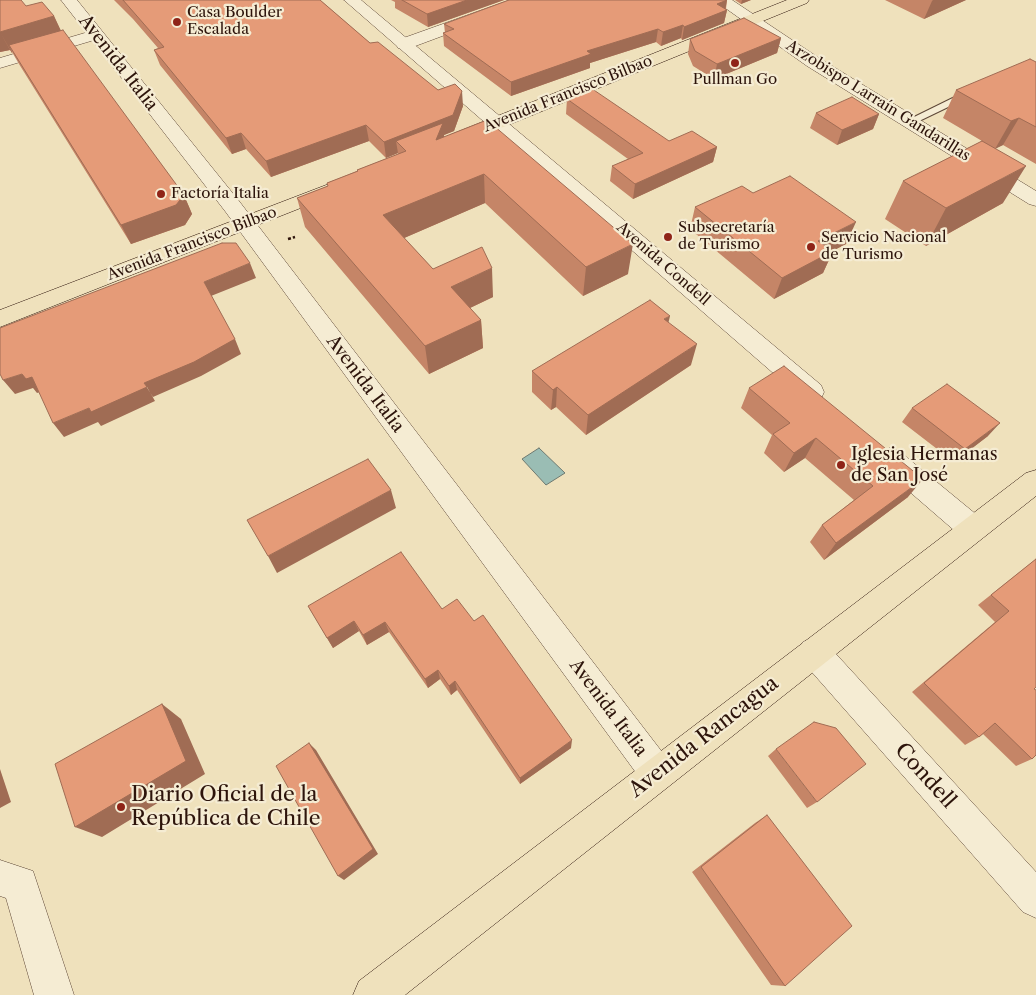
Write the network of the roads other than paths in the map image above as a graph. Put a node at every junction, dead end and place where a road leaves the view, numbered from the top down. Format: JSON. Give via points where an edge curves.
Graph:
{"nodes":[{"id":1,"x":69,"y":0,"type":"edge"},
{"id":2,"x":352,"y":0,"type":"edge"},
{"id":3,"x":525,"y":0,"type":"edge"},
{"id":4,"x":722,"y":0,"type":"edge"},
{"id":5,"x":801,"y":0,"type":"edge"},
{"id":6,"x":753,"y":19,"type":"junction"},
{"id":7,"x":95,"y":35,"type":"junction"},
{"id":8,"x":404,"y":44,"type":"junction"},
{"id":9,"x":0,"y":63,"type":"edge"},
{"id":10,"x":982,"y":86,"type":"edge"},
{"id":11,"x":911,"y":121,"type":"junction"},
{"id":12,"x":497,"y":122,"type":"junction"},
{"id":13,"x":437,"y":147,"type":"edge"},
{"id":14,"x":356,"y":180,"type":"edge"},
{"id":15,"x":1036,"y":200,"type":"edge"},
{"id":16,"x":245,"y":224,"type":"junction"},
{"id":17,"x":0,"y":319,"type":"edge"},
{"id":18,"x":830,"y":407,"type":"edge"},
{"id":19,"x":875,"y":446,"type":"edge"},
{"id":20,"x":1036,"y":480,"type":"edge"},
{"id":21,"x":973,"y":529,"type":"junction"},
{"id":22,"x":814,"y":652,"type":"junction"},
{"id":23,"x":657,"y":773,"type":"junction"},
{"id":24,"x":0,"y":878,"type":"edge"},
{"id":25,"x":1036,"y":899,"type":"edge"},
{"id":26,"x":54,"y":995,"type":"edge"},
{"id":27,"x":374,"y":995,"type":"edge"}],
"edges":[{"from":1,"to":7,"type":"street","name":"Avenida Italia"},
{"from":2,"to":8,"type":"street","name":"Avenida Condell"},
{"from":3,"to":8,"type":"street"},
{"from":4,"to":6,"type":"street","name":"Arzobispo Larraín Gandarillas"},
{"from":5,"to":6,"type":"main road","name":"Avenida Francisco Bilbao"},
{"from":6,"to":11,"type":"street","name":"Arzobispo Larraín Gandarillas","via":[[813,62]]},
{"from":6,"to":12,"type":"main road","name":"Avenida Francisco Bilbao"},
{"from":7,"to":9,"type":"street"},
{"from":7,"to":16,"type":"street","name":"Avenida Italia"},
{"from":8,"to":12,"type":"street","name":"Avenida Condell"},
{"from":10,"to":11,"type":"lane"},
{"from":11,"to":15,"type":"street","name":"Arzobispo Larraín Gandarillas"},
{"from":12,"to":13,"type":"main road","name":"Avenida Francisco Bilbao"},
{"from":12,"to":18,"type":"street","name":"Avenida Condell"},
{"from":14,"to":16,"type":"main road","name":"Avenida Francisco Bilbao"},
{"from":16,"to":17,"type":"main road","name":"Avenida Francisco Bilbao"},
{"from":16,"to":23,"type":"street","name":"Avenida Italia"},
{"from":19,"to":21,"type":"street"},
{"from":20,"to":21,"type":"main road","name":"Avenida Rancagua"},
{"from":21,"to":22,"type":"main road","name":"Avenida Rancagua"},
{"from":22,"to":23,"type":"main road","name":"Avenida Rancagua"},
{"from":22,"to":25,"type":"street","name":"Condell"},
{"from":23,"to":27,"type":"main road","name":"Avenida Rancagua"},
{"from":24,"to":26,"type":"street","via":[[20,884]]}]}
